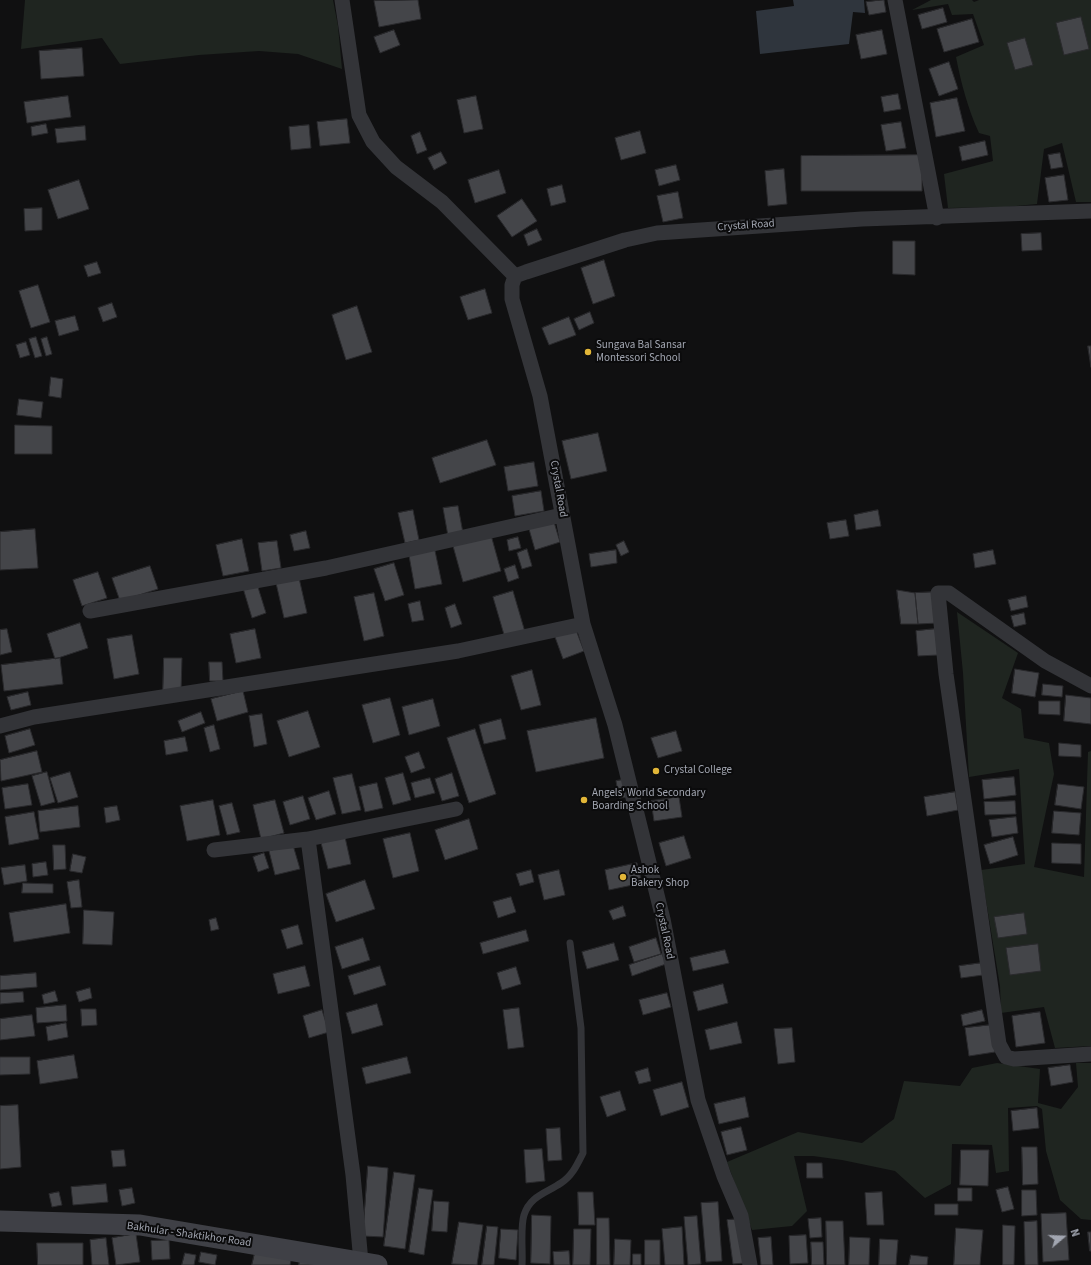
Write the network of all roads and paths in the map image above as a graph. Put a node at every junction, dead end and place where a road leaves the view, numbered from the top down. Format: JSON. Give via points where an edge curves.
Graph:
{"nodes":[{"id":1,"x":342,"y":0,"type":"edge"},
{"id":2,"x":895,"y":0,"type":"edge"},
{"id":3,"x":1091,"y":211,"type":"edge"},
{"id":4,"x":937,"y":218,"type":"junction"},
{"id":5,"x":515,"y":276,"type":"junction"},
{"id":6,"x":562,"y":515,"type":"junction"},
{"id":7,"x":90,"y":611,"type":"dead end"},
{"id":8,"x":583,"y":624,"type":"junction"},
{"id":9,"x":1091,"y":686,"type":"edge"},
{"id":10,"x":0,"y":726,"type":"edge"},
{"id":11,"x":456,"y":809,"type":"dead end"},
{"id":12,"x":308,"y":839,"type":"junction"},
{"id":13,"x":214,"y":850,"type":"dead end"},
{"id":14,"x":570,"y":943,"type":"dead end"},
{"id":15,"x":1091,"y":1054,"type":"edge"},
{"id":16,"x":0,"y":1221,"type":"edge"},
{"id":17,"x":369,"y":1264,"type":"edge"},
{"id":18,"x":522,"y":1265,"type":"edge"},
{"id":19,"x":750,"y":1265,"type":"edge"}],
"edges":[{"from":1,"to":5,"type":"street","via":[[359,115],[373,142],[396,167],[442,202]]},
{"from":2,"to":4,"type":"street"},
{"from":3,"to":4,"type":"street","name":"Crystal Road"},
{"from":4,"to":5,"type":"street","name":"Crystal Road","via":[[862,219],[658,233],[625,240]]},
{"from":5,"to":6,"type":"street","name":"Crystal Road","via":[[512,299],[540,396]]},
{"from":6,"to":7,"type":"street","via":[[326,568]]},
{"from":6,"to":8,"type":"street","name":"Crystal Road"},
{"from":8,"to":10,"type":"street","via":[[458,651],[34,717]]},
{"from":8,"to":19,"type":"street","name":"Crystal Road","via":[[615,725],[662,919],[698,1100],[724,1176],[741,1216]]},
{"from":9,"to":15,"type":"street","via":[[1046,661],[949,593],[938,593],[946,674],[999,1044],[1006,1057],[1014,1059]]},
{"from":11,"to":12,"type":"street"},
{"from":12,"to":13,"type":"street"},
{"from":12,"to":17,"type":"street","via":[[353,1175]]},
{"from":14,"to":18,"type":"lane","via":[[581,1028],[583,1153],[574,1171],[561,1183],[538,1195],[528,1206],[524,1216]]},
{"from":16,"to":17,"type":"street","name":"Bakhular - Shaktikhor Road","via":[[140,1225]]}]}
